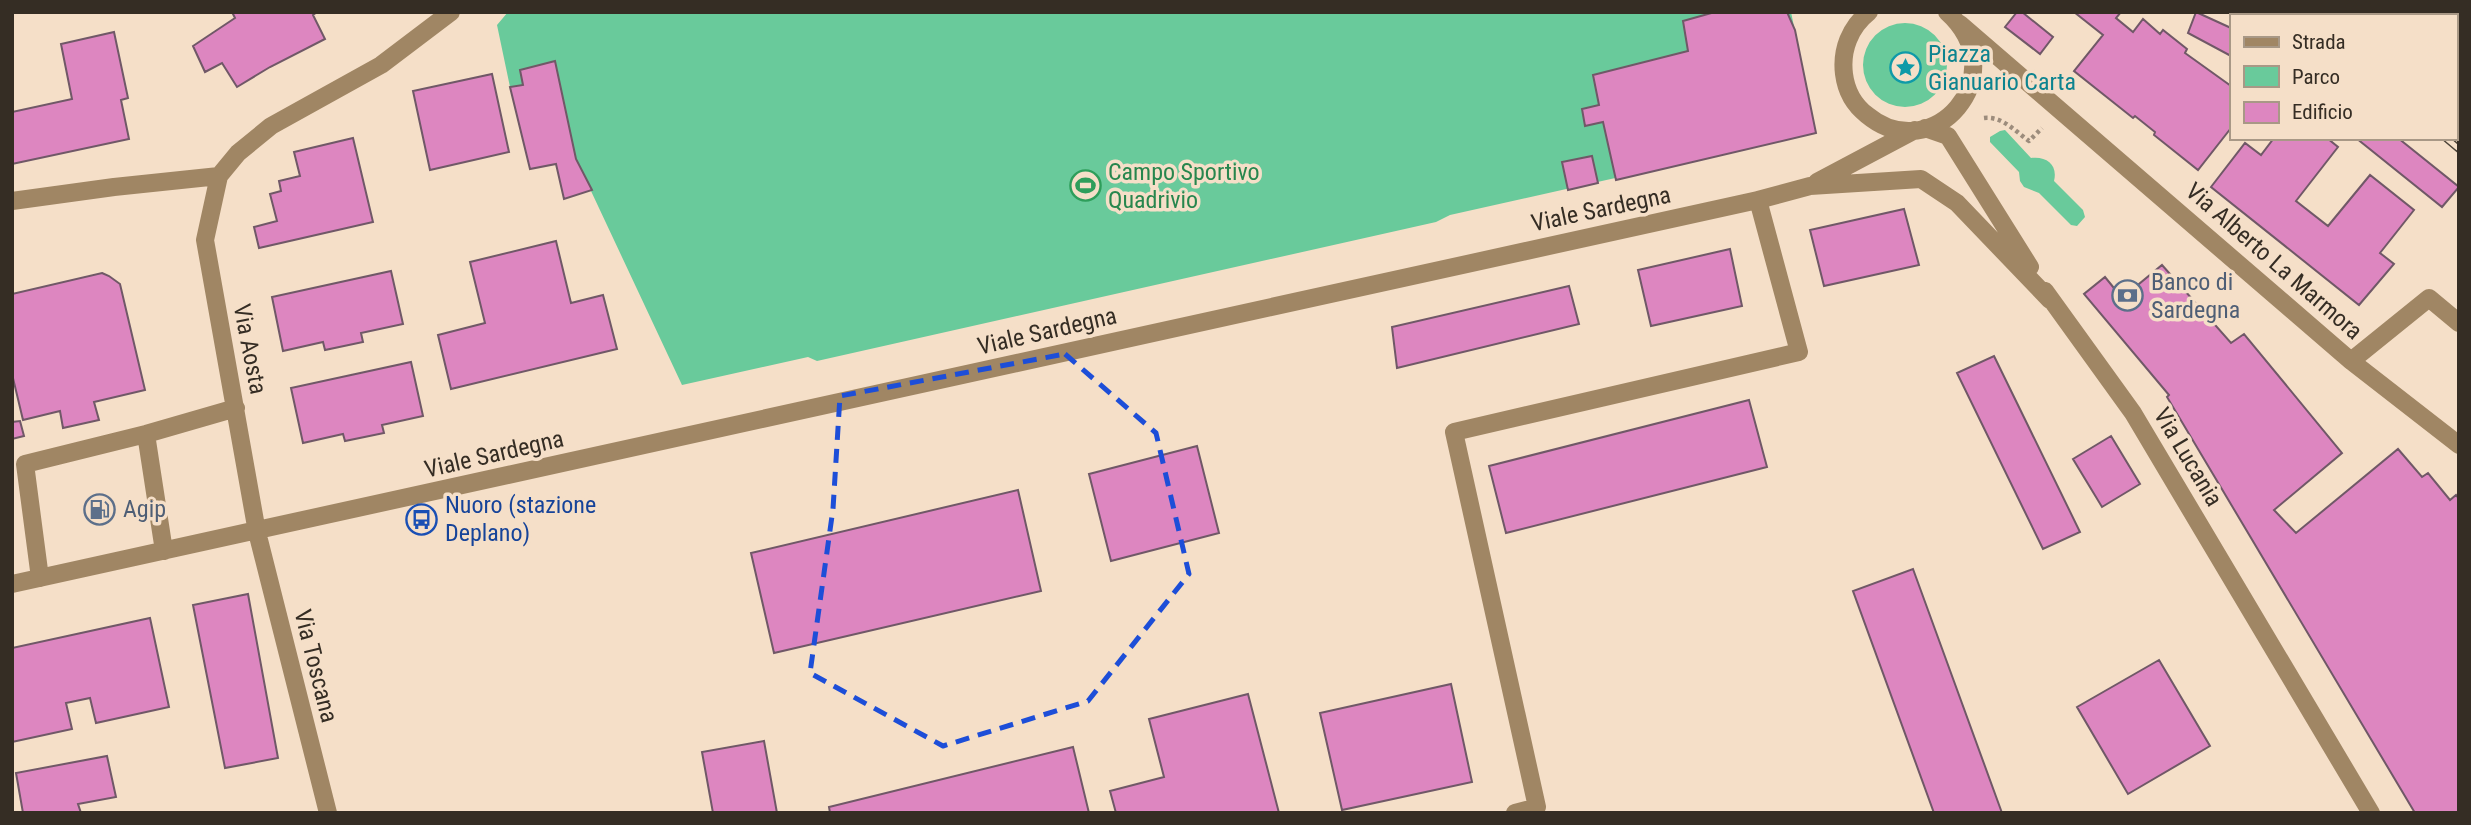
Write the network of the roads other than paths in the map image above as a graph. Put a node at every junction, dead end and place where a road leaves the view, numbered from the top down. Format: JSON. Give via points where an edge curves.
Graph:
{"nodes":[{"id":1,"x":451,"y":12,"type":"edge"},
{"id":2,"x":1866,"y":13,"type":"edge"},
{"id":3,"x":1954,"y":18,"type":"edge"},
{"id":4,"x":1920,"y":129,"type":"junction"},
{"id":5,"x":219,"y":176,"type":"junction"},
{"id":6,"x":1810,"y":186,"type":"junction"},
{"id":7,"x":1758,"y":200,"type":"junction"},
{"id":8,"x":12,"y":201,"type":"edge"},
{"id":9,"x":2050,"y":300,"type":"junction"},
{"id":10,"x":2459,"y":323,"type":"edge"},
{"id":11,"x":2351,"y":361,"type":"junction"},
{"id":12,"x":236,"y":408,"type":"junction"},
{"id":13,"x":146,"y":434,"type":"junction"},
{"id":14,"x":2459,"y":445,"type":"edge"},
{"id":15,"x":257,"y":532,"type":"junction"},
{"id":16,"x":164,"y":551,"type":"junction"},
{"id":17,"x":40,"y":578,"type":"junction"},
{"id":18,"x":12,"y":584,"type":"edge"},
{"id":19,"x":328,"y":813,"type":"edge"},
{"id":20,"x":1515,"y":813,"type":"edge"},
{"id":21,"x":2371,"y":813,"type":"edge"}],
"edges":[{"from":1,"to":5,"type":"street","name":"Via Aosta","via":[[380,65],[271,125]]},
{"from":2,"to":4,"type":"street","via":[[1845,49],[1848,90],[1875,121],[1901,130]]},
{"from":3,"to":4,"type":"street","via":[[1973,53],[1971,85],[1954,113]]},
{"from":3,"to":11,"type":"street","name":"Via Alberto La Marmora"},
{"from":4,"to":6,"type":"street"},
{"from":4,"to":9,"type":"street","name":"Via Lucania","via":[[1948,136]]},
{"from":5,"to":8,"type":"street"},
{"from":5,"to":12,"type":"street","name":"Via Aosta","via":[[205,240]]},
{"from":6,"to":7,"type":"street","name":"Viale Sardegna"},
{"from":6,"to":9,"type":"street","name":"Viale Sardegna","via":[[1921,179],[1956,202]]},
{"from":7,"to":15,"type":"street","name":"Viale Sardegna"},
{"from":7,"to":20,"type":"street","via":[[1799,352],[1454,432],[1537,807]]},
{"from":9,"to":21,"type":"street","name":"Via Lucania","via":[[2133,413]]},
{"from":10,"to":11,"type":"street","via":[[2429,298]]},
{"from":11,"to":14,"type":"street","name":"Via Alberto La Marmora"},
{"from":12,"to":13,"type":"street"},
{"from":12,"to":15,"type":"street","name":"Via Aosta"},
{"from":13,"to":16,"type":"street"},
{"from":13,"to":17,"type":"street","via":[[25,464]]},
{"from":15,"to":16,"type":"street","name":"Viale Sardegna"},
{"from":15,"to":19,"type":"street","name":"Via Toscana"},
{"from":16,"to":17,"type":"street","name":"Viale Sardegna"},
{"from":17,"to":18,"type":"street","name":"Viale Sardegna"}]}
